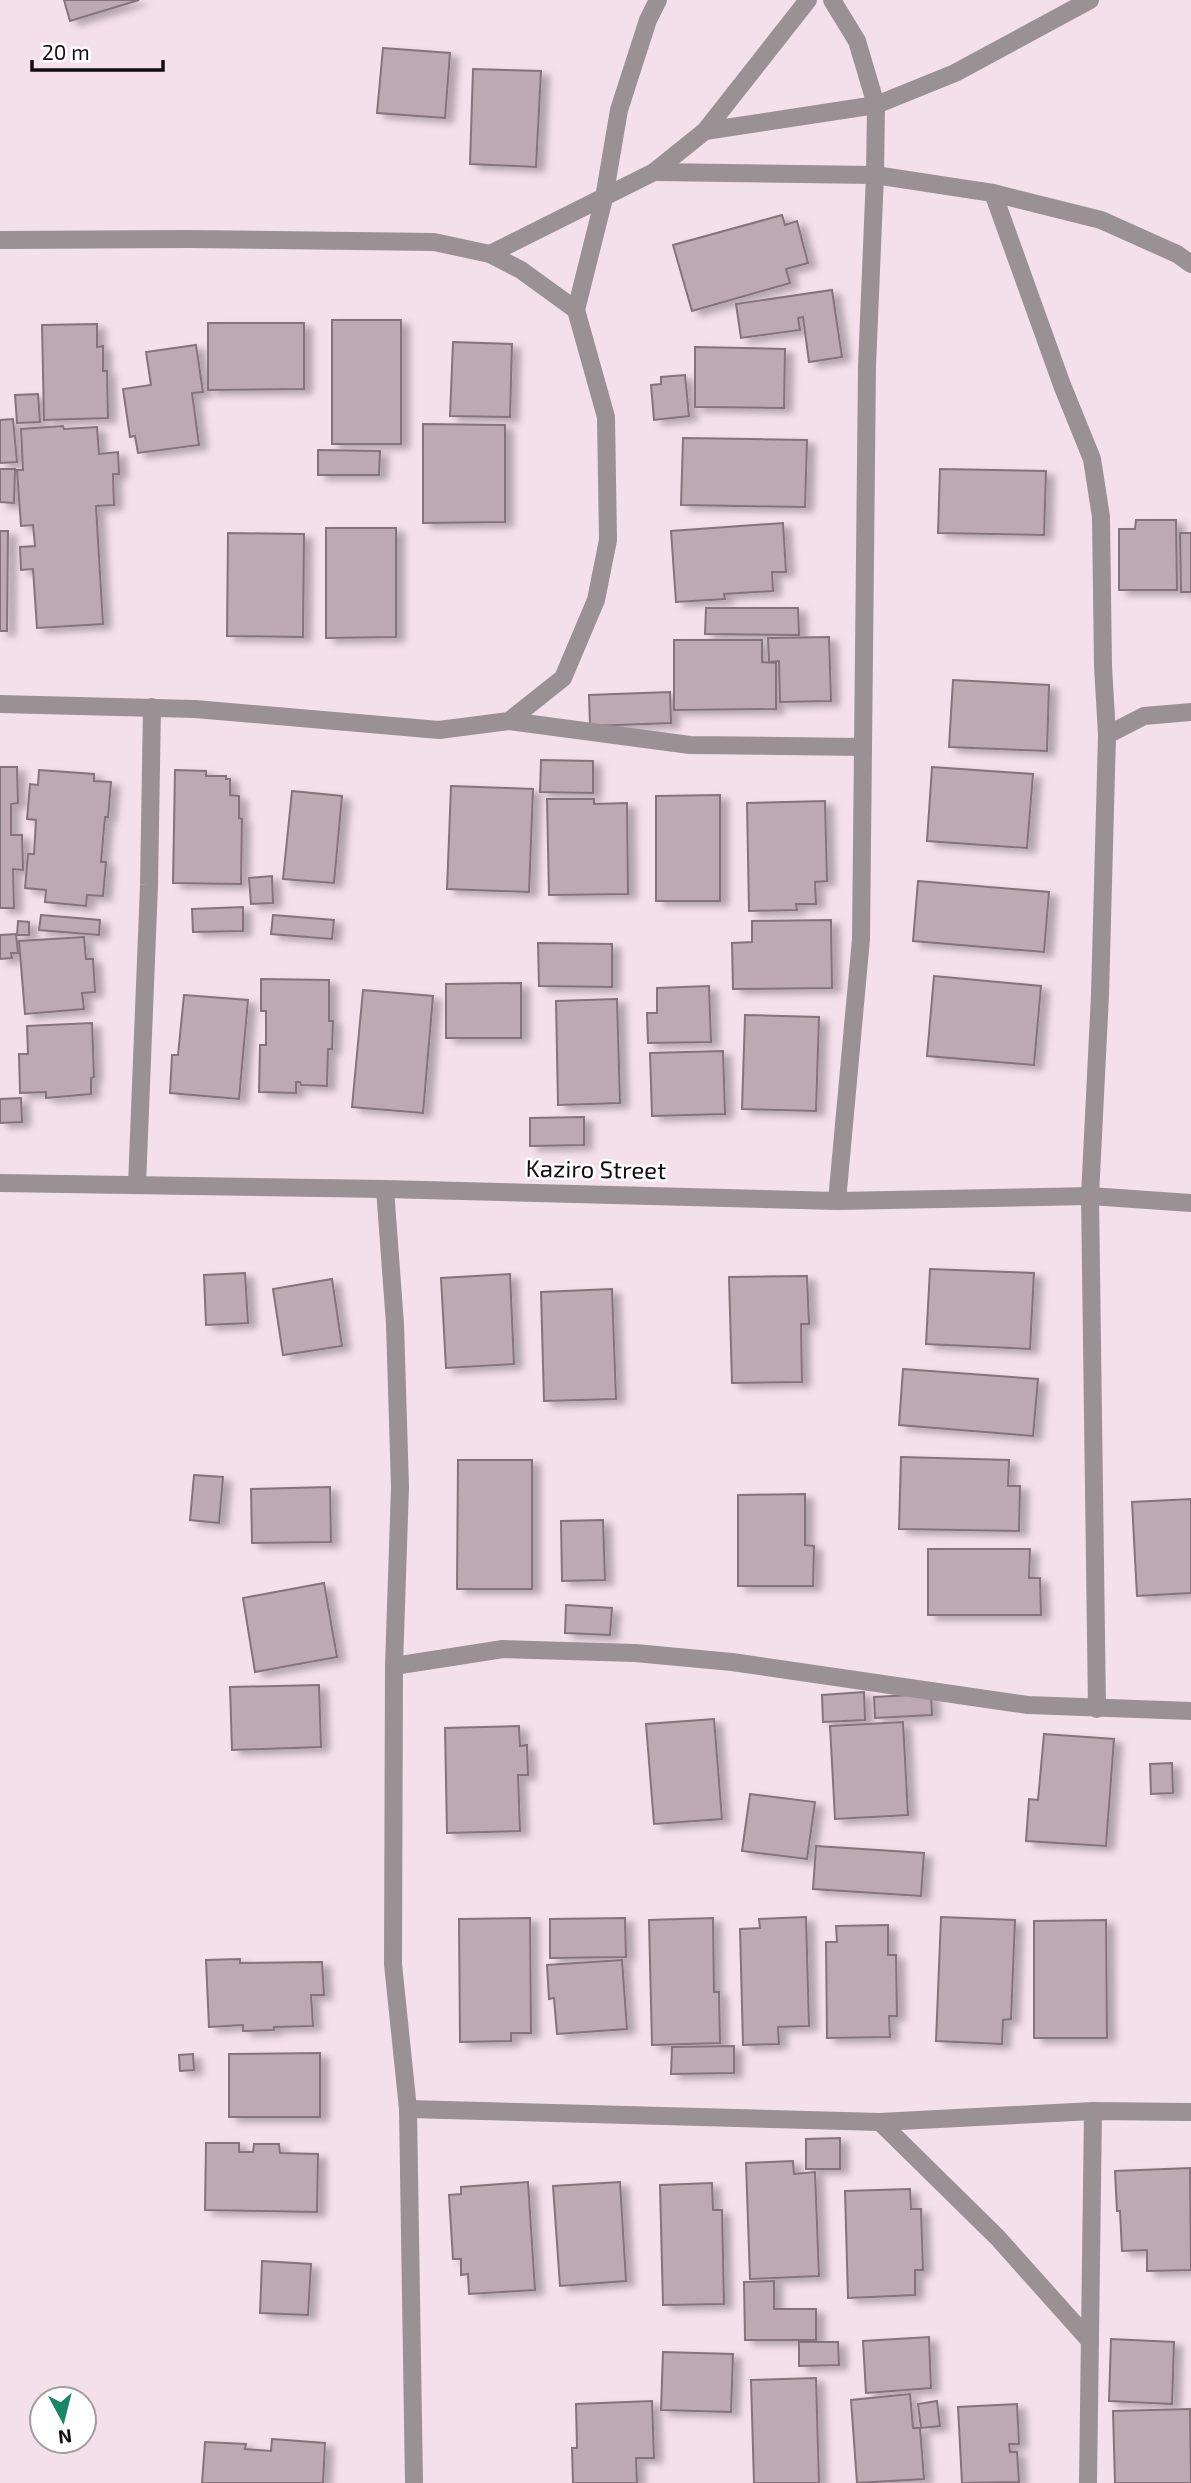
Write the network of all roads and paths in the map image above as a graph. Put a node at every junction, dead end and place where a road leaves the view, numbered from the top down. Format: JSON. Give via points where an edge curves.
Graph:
{"nodes":[{"id":1,"x":658,"y":0,"type":"edge"},
{"id":2,"x":808,"y":0,"type":"edge"},
{"id":3,"x":832,"y":0,"type":"edge"},
{"id":4,"x":1090,"y":0,"type":"edge"},
{"id":5,"x":876,"y":105,"type":"junction"},
{"id":6,"x":705,"y":131,"type":"junction"},
{"id":7,"x":654,"y":172,"type":"junction"},
{"id":8,"x":876,"y":175,"type":"junction"},
{"id":9,"x":993,"y":193,"type":"junction"},
{"id":10,"x":604,"y":198,"type":"junction"},
{"id":11,"x":0,"y":240,"type":"edge"},
{"id":12,"x":490,"y":254,"type":"junction"},
{"id":13,"x":1191,"y":264,"type":"edge"},
{"id":14,"x":576,"y":310,"type":"junction"},
{"id":15,"x":0,"y":704,"type":"edge"},
{"id":16,"x":152,"y":707,"type":"junction"},
{"id":17,"x":1191,"y":712,"type":"edge"},
{"id":18,"x":509,"y":721,"type":"junction"},
{"id":19,"x":1107,"y":735,"type":"junction"},
{"id":20,"x":863,"y":747,"type":"junction"},
{"id":21,"x":0,"y":1183,"type":"edge"},
{"id":22,"x":137,"y":1185,"type":"junction"},
{"id":23,"x":385,"y":1189,"type":"junction"},
{"id":24,"x":1090,"y":1196,"type":"junction"},
{"id":25,"x":838,"y":1201,"type":"junction"},
{"id":26,"x":1191,"y":1203,"type":"edge"},
{"id":27,"x":394,"y":1666,"type":"junction"},
{"id":28,"x":1097,"y":1709,"type":"junction"},
{"id":29,"x":1191,"y":1711,"type":"edge"},
{"id":30,"x":408,"y":2109,"type":"junction"},
{"id":31,"x":1093,"y":2110,"type":"junction"},
{"id":32,"x":1191,"y":2112,"type":"edge"},
{"id":33,"x":880,"y":2122,"type":"junction"},
{"id":34,"x":1090,"y":2341,"type":"junction"},
{"id":35,"x":414,"y":2483,"type":"edge"},
{"id":36,"x":1088,"y":2483,"type":"edge"}],
"edges":[{"from":1,"to":10,"type":"street","via":[[619,110]]},
{"from":2,"to":6,"type":"street"},
{"from":3,"to":5,"type":"street","via":[[858,41]]},
{"from":4,"to":5,"type":"street","via":[[955,73]]},
{"from":5,"to":6,"type":"street"},
{"from":5,"to":8,"type":"street"},
{"from":6,"to":7,"type":"street"},
{"from":7,"to":8,"type":"street"},
{"from":7,"to":10,"type":"street"},
{"from":8,"to":9,"type":"street"},
{"from":8,"to":20,"type":"street","via":[[867,366]]},
{"from":9,"to":13,"type":"street","via":[[1101,220]]},
{"from":9,"to":19,"type":"street","via":[[1092,459],[1101,517]]},
{"from":10,"to":12,"type":"street"},
{"from":10,"to":14,"type":"street"},
{"from":11,"to":12,"type":"street","via":[[434,242]]},
{"from":12,"to":14,"type":"street","via":[[521,270]]},
{"from":14,"to":18,"type":"street","via":[[606,417],[608,540],[596,600],[563,678]]},
{"from":15,"to":16,"type":"street"},
{"from":16,"to":18,"type":"street","via":[[439,730]]},
{"from":16,"to":22,"type":"street"},
{"from":17,"to":19,"type":"street","via":[[1144,716]]},
{"from":18,"to":20,"type":"street","via":[[690,746]]},
{"from":19,"to":24,"type":"street"},
{"from":20,"to":25,"type":"street","via":[[861,939]]},
{"from":21,"to":22,"type":"street","name":"Kaziro Street"},
{"from":22,"to":23,"type":"street","name":"Kaziro Street"},
{"from":23,"to":25,"type":"street","name":"Kaziro Street"},
{"from":23,"to":27,"type":"street","via":[[400,1487]]},
{"from":24,"to":25,"type":"street","name":"Kaziro Street"},
{"from":24,"to":26,"type":"street","name":"Kaziro Street"},
{"from":24,"to":28,"type":"street"},
{"from":27,"to":28,"type":"street","via":[[503,1649],[635,1653],[732,1662],[1028,1705]]},
{"from":27,"to":30,"type":"street","via":[[393,1964]]},
{"from":28,"to":29,"type":"street"},
{"from":30,"to":33,"type":"street"},
{"from":30,"to":35,"type":"street"},
{"from":31,"to":32,"type":"street"},
{"from":31,"to":33,"type":"street"},
{"from":31,"to":34,"type":"street"},
{"from":33,"to":34,"type":"street","via":[[998,2238]]},
{"from":34,"to":36,"type":"street"}]}
